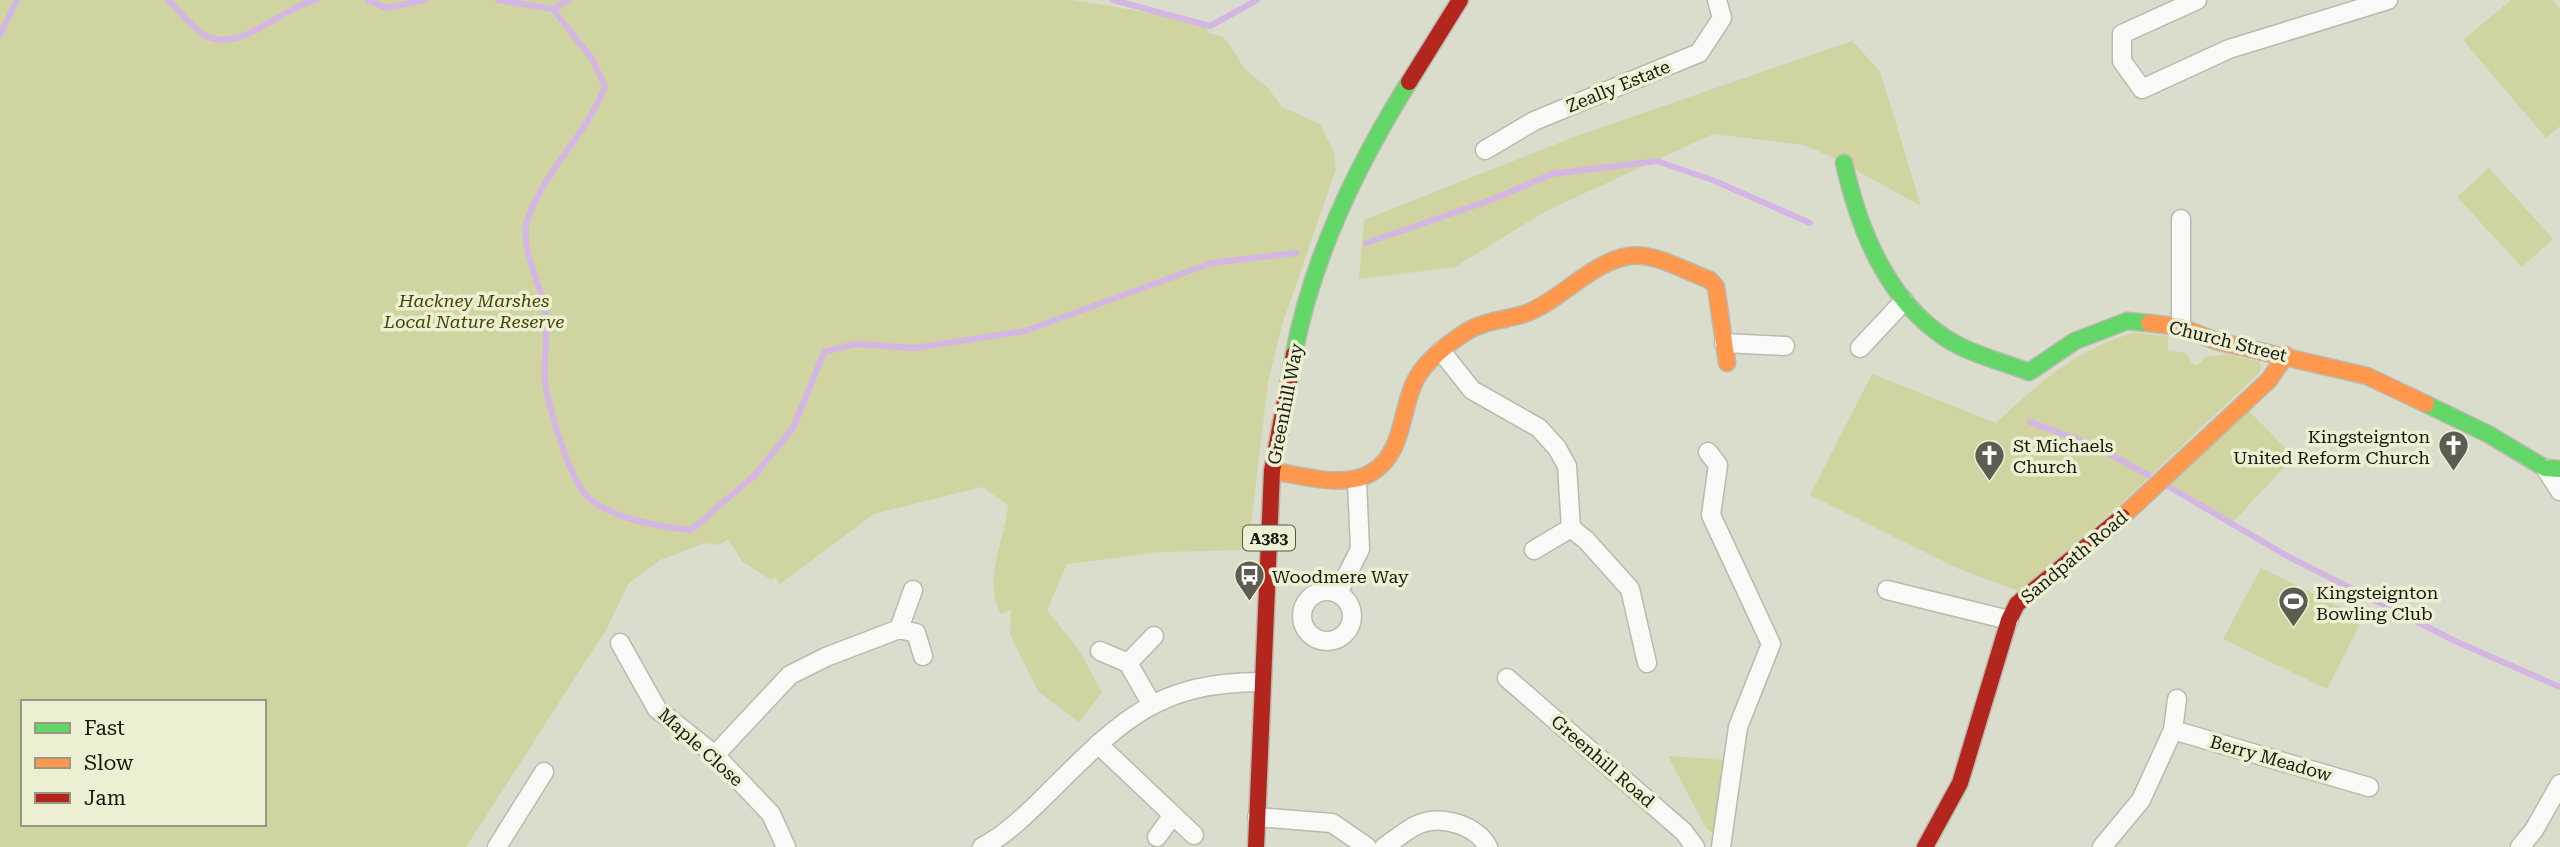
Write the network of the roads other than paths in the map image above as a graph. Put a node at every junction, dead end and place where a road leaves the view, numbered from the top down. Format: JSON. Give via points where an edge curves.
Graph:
{"nodes":[{"id":1,"x":1460,"y":0,"type":"edge"},
{"id":2,"x":1717,"y":0,"type":"edge"},
{"id":3,"x":2197,"y":0,"type":"edge"},
{"id":4,"x":2387,"y":0,"type":"edge"},
{"id":5,"x":1485,"y":150,"type":"dead end"},
{"id":6,"x":1844,"y":163,"type":"dead end"},
{"id":7,"x":2182,"y":219,"type":"dead end"},
{"id":8,"x":1904,"y":301,"type":"junction"},
{"id":9,"x":2181,"y":327,"type":"junction"},
{"id":10,"x":1724,"y":343,"type":"junction"},
{"id":11,"x":1784,"y":346,"type":"dead end"},
{"id":12,"x":1860,"y":348,"type":"dead end"},
{"id":13,"x":1441,"y":351,"type":"junction"},
{"id":14,"x":2286,"y":355,"type":"junction"},
{"id":15,"x":1727,"y":363,"type":"dead end"},
{"id":16,"x":1708,"y":452,"type":"dead end"},
{"id":17,"x":2552,"y":468,"type":"edge"},
{"id":18,"x":1272,"y":471,"type":"junction"},
{"id":19,"x":1357,"y":480,"type":"junction"},
{"id":20,"x":2560,"y":491,"type":"edge"},
{"id":21,"x":1570,"y":528,"type":"junction"},
{"id":22,"x":1534,"y":550,"type":"dead end"},
{"id":23,"x":913,"y":590,"type":"dead end"},
{"id":24,"x":1887,"y":590,"type":"dead end"},
{"id":25,"x":1338,"y":593,"type":"dead end"},
{"id":26,"x":2008,"y":620,"type":"junction"},
{"id":27,"x":899,"y":629,"type":"junction"},
{"id":28,"x":1154,"y":636,"type":"dead end"},
{"id":29,"x":620,"y":643,"type":"dead end"},
{"id":30,"x":1100,"y":651,"type":"dead end"},
{"id":31,"x":923,"y":656,"type":"dead end"},
{"id":32,"x":1128,"y":663,"type":"junction"},
{"id":33,"x":1647,"y":663,"type":"dead end"},
{"id":34,"x":1507,"y":678,"type":"dead end"},
{"id":35,"x":1261,"y":682,"type":"junction"},
{"id":36,"x":2177,"y":699,"type":"dead end"},
{"id":37,"x":1151,"y":703,"type":"junction"},
{"id":38,"x":2173,"y":730,"type":"junction"},
{"id":39,"x":1098,"y":744,"type":"junction"},
{"id":40,"x":715,"y":755,"type":"junction"},
{"id":41,"x":544,"y":772,"type":"dead end"},
{"id":42,"x":2560,"y":784,"type":"edge"},
{"id":43,"x":2369,"y":787,"type":"dead end"},
{"id":44,"x":1173,"y":815,"type":"junction"},
{"id":45,"x":1258,"y":817,"type":"junction"},
{"id":46,"x":1194,"y":835,"type":"dead end"},
{"id":47,"x":1157,"y":837,"type":"dead end"},
{"id":48,"x":497,"y":847,"type":"edge"},
{"id":49,"x":786,"y":847,"type":"edge"},
{"id":50,"x":982,"y":847,"type":"edge"},
{"id":51,"x":1256,"y":847,"type":"edge"},
{"id":52,"x":1367,"y":847,"type":"edge"},
{"id":53,"x":1384,"y":847,"type":"edge"},
{"id":54,"x":1488,"y":847,"type":"edge"},
{"id":55,"x":1695,"y":847,"type":"edge"},
{"id":56,"x":1721,"y":847,"type":"edge"},
{"id":57,"x":1925,"y":847,"type":"edge"},
{"id":58,"x":2102,"y":847,"type":"edge"},
{"id":59,"x":2520,"y":847,"type":"edge"}],
"edges":[{"from":1,"to":18,"type":"street","name":"Greenhill Way","number":"A383","via":[[1378,132],[1329,236],[1299,327]]},
{"from":2,"to":5,"type":"street","name":"Zeally Estate","via":[[1722,18],[1699,53],[1534,121]]},
{"from":3,"to":4,"type":"street","via":[[2122,34],[2122,61],[2141,89],[2229,49]]},
{"from":6,"to":8,"type":"street","name":"Church Street","via":[[1864,233]]},
{"from":7,"to":9,"type":"street"},
{"from":8,"to":9,"type":"street","name":"Church Street","via":[[1943,336],[2029,372],[2076,341],[2127,321]]},
{"from":8,"to":12,"type":"street"},
{"from":9,"to":14,"type":"street","name":"Church Street","via":[[2216,341]]},
{"from":10,"to":11,"type":"street"},
{"from":10,"to":13,"type":"street","via":[[1716,287],[1710,280],[1644,256],[1629,256],[1526,313],[1468,331]]},
{"from":10,"to":15,"type":"street"},
{"from":13,"to":19,"type":"street","via":[[1416,379],[1398,441],[1374,472]]},
{"from":13,"to":21,"type":"street","via":[[1472,390],[1549,438],[1567,466]]},
{"from":14,"to":17,"type":"street","name":"Church Street","via":[[2396,387]]},
{"from":14,"to":26,"type":"street","name":"Sandpath Road","via":[[2269,380],[2129,512],[2026,595]]},
{"from":16,"to":56,"type":"street","via":[[1718,465],[1711,515],[1771,644],[1738,727]]},
{"from":17,"to":20,"type":"street","name":"Church Street","via":[[2554,487]]},
{"from":18,"to":19,"type":"street"},
{"from":18,"to":35,"type":"street","name":"Greenhill Way","number":"A383"},
{"from":19,"to":25,"type":"street","via":[[1360,549]]},
{"from":21,"to":22,"type":"street"},
{"from":21,"to":33,"type":"street","via":[[1630,589]]},
{"from":23,"to":27,"type":"street"},
{"from":24,"to":26,"type":"street"},
{"from":26,"to":57,"type":"street","name":"Sandpath Road","via":[[1960,783]]},
{"from":27,"to":31,"type":"street","via":[[916,633]]},
{"from":27,"to":40,"type":"street","via":[[790,675]]},
{"from":28,"to":32,"type":"street"},
{"from":29,"to":40,"type":"street","name":"Maple Close","via":[[657,709]]},
{"from":30,"to":32,"type":"street"},
{"from":32,"to":37,"type":"street"},
{"from":34,"to":55,"type":"street","name":"Greenhill Road","via":[[1684,832]]},
{"from":35,"to":37,"type":"street","via":[[1225,682]]},
{"from":35,"to":45,"type":"street","name":"Greenhill Way","number":"A383"},
{"from":36,"to":38,"type":"street"},
{"from":37,"to":39,"type":"street"},
{"from":38,"to":43,"type":"street","name":"Berry Meadow"},
{"from":38,"to":58,"type":"street","via":[[2141,800]]},
{"from":39,"to":44,"type":"street"},
{"from":39,"to":50,"type":"street","via":[[1032,809]]},
{"from":40,"to":49,"type":"street","name":"Maple Close","via":[[771,814]]},
{"from":41,"to":48,"type":"street"},
{"from":42,"to":59,"type":"street"},
{"from":44,"to":46,"type":"street"},
{"from":44,"to":47,"type":"street"},
{"from":45,"to":51,"type":"street","name":"Greenhill Way","number":"A383"},
{"from":45,"to":52,"type":"street","via":[[1332,823]]},
{"from":53,"to":54,"type":"street","via":[[1419,824],[1444,821],[1476,832]]}]}
